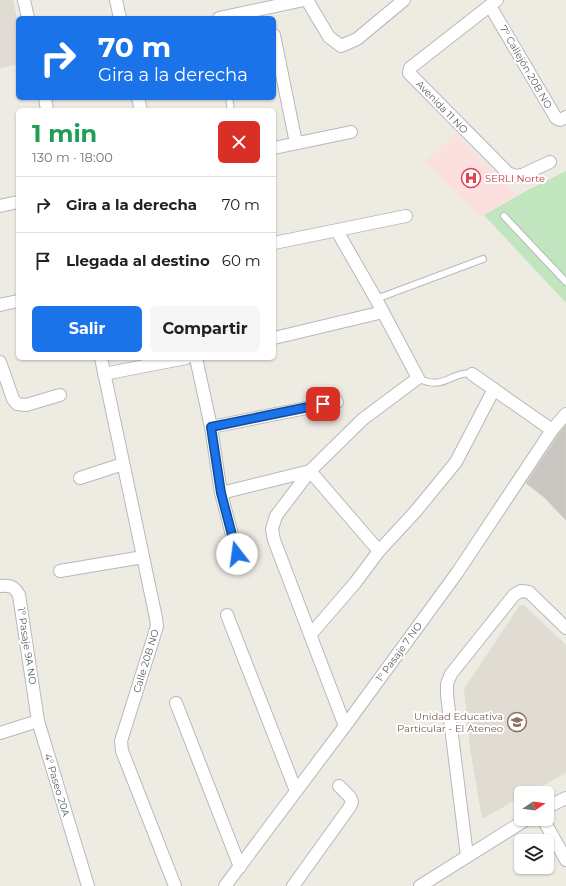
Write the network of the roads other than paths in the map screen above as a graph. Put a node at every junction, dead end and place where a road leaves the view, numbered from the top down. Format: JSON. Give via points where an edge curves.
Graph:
{"nodes":[{"id":1,"x":24,"y":0,"type":"edge"},
{"id":2,"x":116,"y":0,"type":"edge"},
{"id":3,"x":305,"y":0,"type":"edge"},
{"id":4,"x":404,"y":0,"type":"edge"},
{"id":5,"x":493,"y":3,"type":"edge"},
{"id":6,"x":270,"y":13,"type":"edge"},
{"id":7,"x":28,"y":16,"type":"edge"},
{"id":8,"x":120,"y":16,"type":"edge"},
{"id":9,"x":239,"y":16,"type":"edge"},
{"id":10,"x":276,"y":45,"type":"edge"},
{"id":11,"x":566,"y":117,"type":"edge"},
{"id":12,"x":351,"y":132,"type":"dead end"},
{"id":13,"x":296,"y":143,"type":"junction"},
{"id":14,"x":276,"y":148,"type":"edge"},
{"id":15,"x":550,"y":162,"type":"dead end"},
{"id":16,"x":16,"y":202,"type":"edge"},
{"id":17,"x":0,"y":206,"type":"edge"},
{"id":18,"x":406,"y":216,"type":"dead end"},
{"id":19,"x":504,"y":216,"type":"dead end"},
{"id":20,"x":337,"y":231,"type":"junction"},
{"id":21,"x":276,"y":243,"type":"edge"},
{"id":22,"x":483,"y":259,"type":"dead end"},
{"id":23,"x":566,"y":282,"type":"edge"},
{"id":24,"x":376,"y":298,"type":"junction"},
{"id":25,"x":16,"y":301,"type":"edge"},
{"id":26,"x":0,"y":305,"type":"edge"},
{"id":27,"x":383,"y":312,"type":"junction"},
{"id":28,"x":276,"y":338,"type":"edge"},
{"id":29,"x":101,"y":360,"type":"edge"},
{"id":30,"x":176,"y":360,"type":"edge"},
{"id":31,"x":196,"y":360,"type":"edge"},
{"id":32,"x":0,"y":362,"type":"edge"},
{"id":33,"x":104,"y":374,"type":"junction"},
{"id":34,"x":472,"y":374,"type":"joint"},
{"id":35,"x":418,"y":378,"type":"junction"},
{"id":36,"x":494,"y":389,"type":"junction"},
{"id":37,"x":60,"y":395,"type":"dead end"},
{"id":38,"x":337,"y":402,"type":"dead end"},
{"id":39,"x":566,"y":414,"type":"edge"},
{"id":40,"x":211,"y":427,"type":"junction"},
{"id":41,"x":552,"y":430,"type":"junction"},
{"id":42,"x":123,"y":464,"type":"junction"},
{"id":43,"x":310,"y":471,"type":"junction"},
{"id":44,"x":80,"y":478,"type":"dead end"},
{"id":45,"x":221,"y":493,"type":"junction"},
{"id":46,"x":379,"y":551,"type":"junction"},
{"id":47,"x":237,"y":554,"type":"dead end"},
{"id":48,"x":143,"y":557,"type":"junction"},
{"id":49,"x":60,"y":571,"type":"dead end"},
{"id":50,"x":0,"y":586,"type":"edge"},
{"id":51,"x":227,"y":615,"type":"dead end"},
{"id":52,"x":566,"y":628,"type":"edge"},
{"id":53,"x":311,"y":634,"type":"junction"},
{"id":54,"x":176,"y":703,"type":"dead end"},
{"id":55,"x":38,"y":721,"type":"junction"},
{"id":56,"x":345,"y":726,"type":"junction"},
{"id":57,"x":0,"y":733,"type":"edge"},
{"id":58,"x":339,"y":786,"type":"dead end"},
{"id":59,"x":296,"y":791,"type":"junction"},
{"id":60,"x":565,"y":802,"type":"edge"},
{"id":61,"x":554,"y":805,"type":"edge"},
{"id":62,"x":516,"y":826,"type":"edge"},
{"id":63,"x":547,"y":826,"type":"edge"},
{"id":64,"x":467,"y":856,"type":"junction"},
{"id":65,"x":566,"y":860,"type":"edge"},
{"id":66,"x":240,"y":867,"type":"junction"},
{"id":67,"x":88,"y":886,"type":"edge"},
{"id":68,"x":175,"y":886,"type":"edge"},
{"id":69,"x":225,"y":886,"type":"edge"},
{"id":70,"x":293,"y":886,"type":"edge"},
{"id":71,"x":420,"y":886,"type":"edge"}],
"edges":[{"from":1,"to":7,"type":"street"},
{"from":2,"to":8,"type":"street"},
{"from":3,"to":4,"type":"street","via":[[329,37],[341,46],[357,39]]},
{"from":3,"to":6,"type":"street"},
{"from":5,"to":11,"type":"street","name":"7° Callejón 20B NO","via":[[556,118],[560,120]]},
{"from":5,"to":15,"type":"street","name":"Avenida 11 NO","via":[[410,68],[409,73],[508,173],[522,175]]},
{"from":6,"to":9,"type":"street"},
{"from":10,"to":13,"type":"street"},
{"from":12,"to":13,"type":"street"},
{"from":13,"to":14,"type":"street"},
{"from":16,"to":17,"type":"street"},
{"from":18,"to":20,"type":"street"},
{"from":19,"to":23,"type":"lane"},
{"from":20,"to":21,"type":"street"},
{"from":20,"to":24,"type":"street"},
{"from":22,"to":24,"type":"lane"},
{"from":24,"to":27,"type":"street"},
{"from":25,"to":26,"type":"street"},
{"from":27,"to":28,"type":"street"},
{"from":27,"to":35,"type":"street"},
{"from":29,"to":33,"type":"street","name":"Calle 20B NO"},
{"from":30,"to":33,"type":"street"},
{"from":31,"to":40,"type":"street"},
{"from":32,"to":37,"type":"street","via":[[17,404],[26,405]]},
{"from":33,"to":42,"type":"street","name":"Calle 20B NO"},
{"from":34,"to":35,"type":"lane","via":[[467,373],[440,383],[428,383]]},
{"from":34,"to":36,"type":"street"},
{"from":35,"to":43,"type":"street","via":[[363,419]]},
{"from":36,"to":41,"type":"street"},
{"from":36,"to":46,"type":"street","via":[[456,462]]},
{"from":38,"to":40,"type":"street"},
{"from":39,"to":41,"type":"street","name":"1° Pasaje 7 NO"},
{"from":40,"to":45,"type":"street"},
{"from":41,"to":56,"type":"street","name":"1° Pasaje 7 NO","via":[[457,573]]},
{"from":42,"to":44,"type":"street"},
{"from":42,"to":48,"type":"street","name":"Calle 20B NO"},
{"from":43,"to":45,"type":"street"},
{"from":43,"to":46,"type":"street"},
{"from":43,"to":53,"type":"street","via":[[276,516],[272,529]]},
{"from":45,"to":47,"type":"street"},
{"from":46,"to":53,"type":"street"},
{"from":48,"to":49,"type":"street"},
{"from":48,"to":68,"type":"street","name":"Calle 20B NO","via":[[157,626],[121,741],[122,751]]},
{"from":50,"to":55,"type":"street","name":"1º Pasaje 9A NO","via":[[10,585],[19,595]]},
{"from":51,"to":59,"type":"street"},
{"from":52,"to":64,"type":"street","via":[[529,592],[521,591],[514,595],[451,674],[447,684],[447,695]]},
{"from":53,"to":56,"type":"street"},
{"from":54,"to":66,"type":"street"},
{"from":55,"to":57,"type":"street"},
{"from":55,"to":67,"type":"street","name":"4° Paseo 20A"},
{"from":56,"to":59,"type":"street","name":"1° Pasaje 7 NO"},
{"from":58,"to":70,"type":"street","via":[[352,802]]},
{"from":59,"to":66,"type":"street","name":"1° Pasaje 7 NO"},
{"from":60,"to":61,"type":"street"},
{"from":62,"to":64,"type":"street"},
{"from":63,"to":65,"type":"street"},
{"from":64,"to":71,"type":"street"},
{"from":66,"to":69,"type":"street","name":"1° Pasaje 7 NO"}]}
